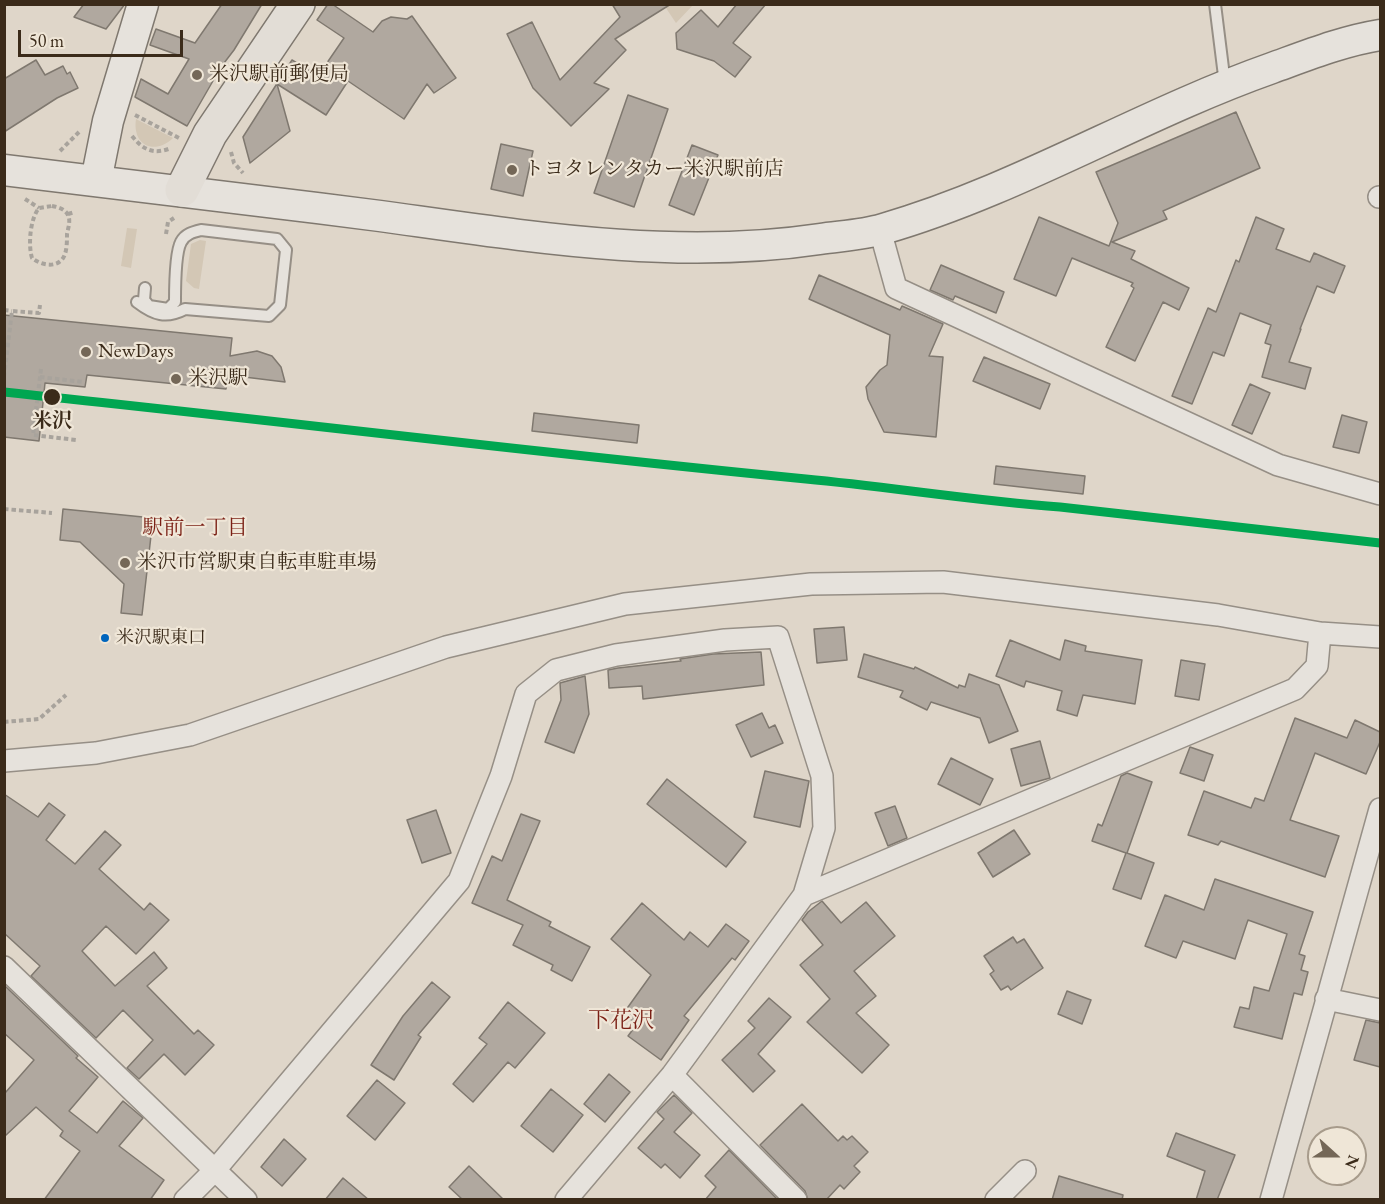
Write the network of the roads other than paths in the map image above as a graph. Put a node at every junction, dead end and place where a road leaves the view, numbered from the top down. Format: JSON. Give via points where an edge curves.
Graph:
{"nodes":[{"id":1,"x":143,"y":4,"type":"edge"},
{"id":2,"x":298,"y":4,"type":"edge"},
{"id":3,"x":1215,"y":4,"type":"edge"},
{"id":4,"x":1380,"y":36,"type":"edge"},
{"id":5,"x":1226,"y":84,"type":"junction"},
{"id":6,"x":4,"y":170,"type":"edge"},
{"id":7,"x":96,"y":181,"type":"junction"},
{"id":8,"x":182,"y":190,"type":"junction"},
{"id":9,"x":880,"y":230,"type":"junction"},
{"id":10,"x":145,"y":288,"type":"dead end"},
{"id":11,"x":137,"y":302,"type":"dead end"},
{"id":12,"x":176,"y":302,"type":"junction"},
{"id":13,"x":185,"y":309,"type":"junction"},
{"id":14,"x":1380,"y":494,"type":"edge"},
{"id":15,"x":1320,"y":633,"type":"junction"},
{"id":16,"x":1380,"y":637,"type":"edge"},
{"id":17,"x":4,"y":761,"type":"edge"},
{"id":18,"x":1380,"y":809,"type":"edge"},
{"id":19,"x":804,"y":895,"type":"junction"},
{"id":20,"x":4,"y":967,"type":"edge"},
{"id":21,"x":1326,"y":999,"type":"junction"},
{"id":22,"x":1380,"y":1010,"type":"edge"},
{"id":23,"x":672,"y":1075,"type":"junction"},
{"id":24,"x":215,"y":1170,"type":"junction"},
{"id":25,"x":1025,"y":1171,"type":"dead end"},
{"id":26,"x":186,"y":1200,"type":"edge"},
{"id":27,"x":246,"y":1200,"type":"edge"},
{"id":28,"x":566,"y":1200,"type":"edge"},
{"id":29,"x":796,"y":1200,"type":"edge"},
{"id":30,"x":996,"y":1200,"type":"edge"},
{"id":31,"x":1271,"y":1200,"type":"edge"}],
"edges":[{"from":1,"to":7,"type":"street","via":[[108,121]]},
{"from":2,"to":8,"type":"main road","via":[[210,134]]},
{"from":3,"to":5,"type":"lane"},
{"from":4,"to":5,"type":"street","via":[[1351,40]]},
{"from":5,"to":9,"type":"street","via":[[971,199]]},
{"from":6,"to":7,"type":"street"},
{"from":7,"to":8,"type":"street"},
{"from":8,"to":9,"type":"street","via":[[579,242],[700,249],[794,243]]},
{"from":9,"to":14,"type":"street","via":[[896,288],[1278,465]]},
{"from":10,"to":12,"type":"lane","via":[[144,300],[149,306],[168,309]]},
{"from":11,"to":13,"type":"lane","via":[[150,312],[172,316]]},
{"from":12,"to":13,"type":"lane"},
{"from":12,"to":13,"type":"lane","via":[[174,286],[180,243],[189,233],[201,230],[277,239],[286,250],[280,305],[269,316]]},
{"from":15,"to":16,"type":"street"},
{"from":15,"to":17,"type":"street","via":[[1218,615],[943,582],[811,584],[626,603],[446,648],[190,735],[96,753]]},
{"from":15,"to":19,"type":"street","via":[[1317,666],[1294,689]]},
{"from":18,"to":21,"type":"street"},
{"from":19,"to":23,"type":"street"},
{"from":19,"to":24,"type":"street","via":[[824,828],[822,776],[778,637],[616,655],[556,670],[526,694],[501,776],[459,881]]},
{"from":20,"to":24,"type":"street"},
{"from":21,"to":22,"type":"street"},
{"from":21,"to":31,"type":"street"},
{"from":23,"to":28,"type":"street"},
{"from":23,"to":29,"type":"street"},
{"from":24,"to":26,"type":"street"},
{"from":24,"to":27,"type":"street"},
{"from":25,"to":30,"type":"street"}]}
